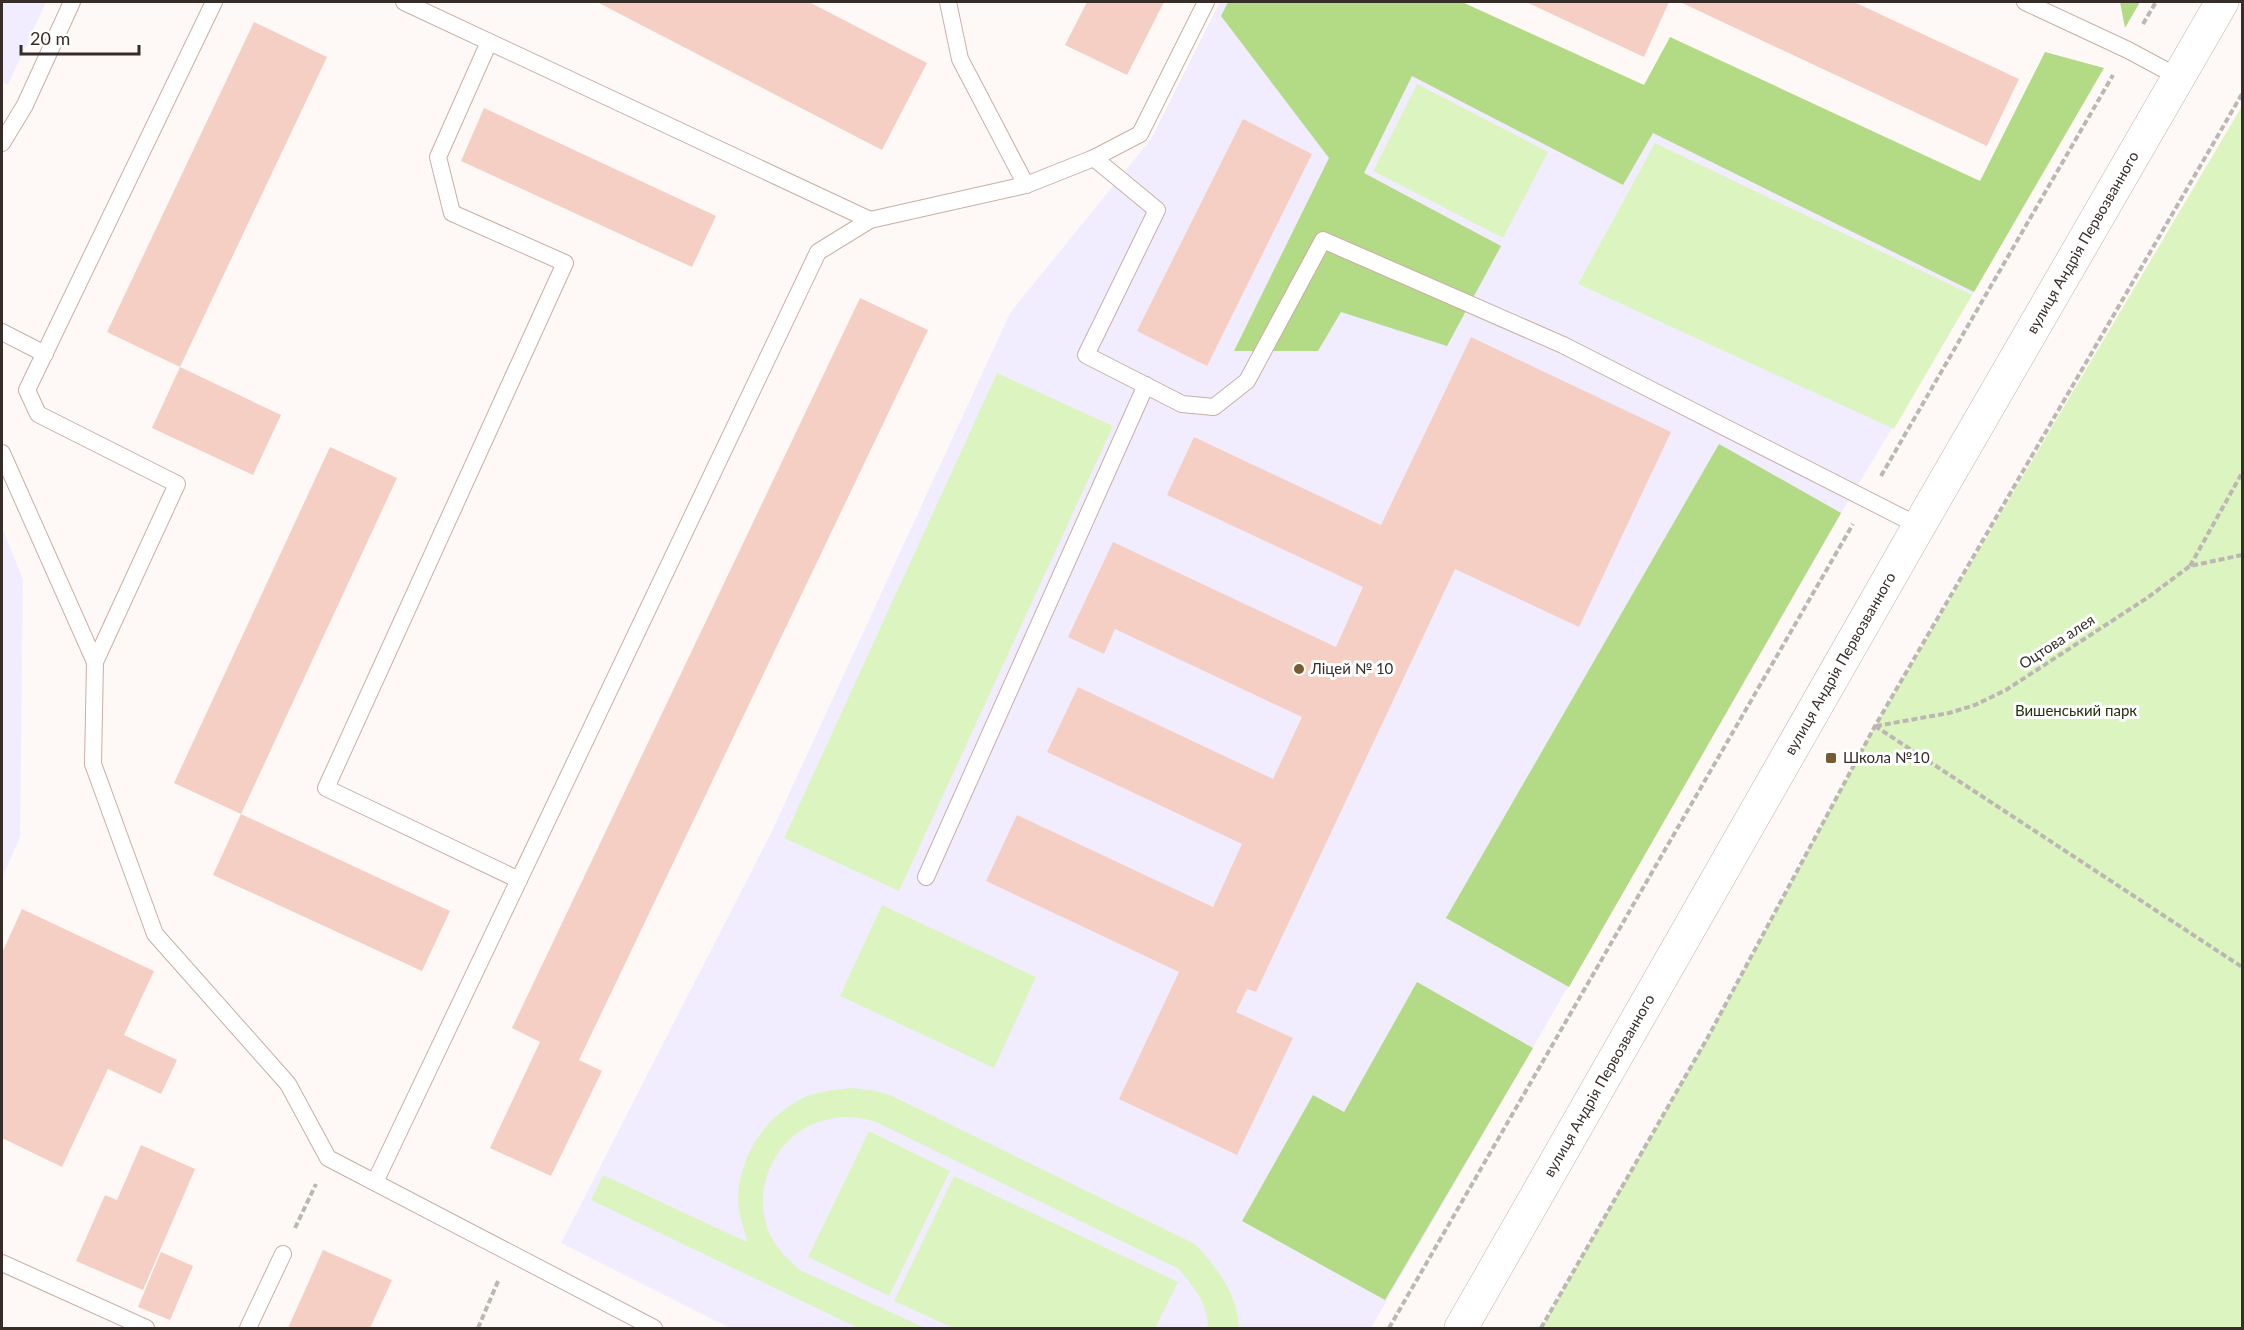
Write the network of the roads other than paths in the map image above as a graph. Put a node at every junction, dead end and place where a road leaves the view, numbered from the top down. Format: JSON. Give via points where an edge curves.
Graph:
{"nodes":[{"id":1,"x":72,"y":2,"type":"edge"},
{"id":2,"x":214,"y":2,"type":"edge"},
{"id":3,"x":404,"y":2,"type":"edge"},
{"id":4,"x":948,"y":2,"type":"edge"},
{"id":5,"x":1206,"y":2,"type":"edge"},
{"id":6,"x":2025,"y":2,"type":"edge"},
{"id":7,"x":2222,"y":2,"type":"edge"},
{"id":8,"x":489,"y":42,"type":"junction"},
{"id":9,"x":2180,"y":78,"type":"junction"},
{"id":10,"x":2,"y":143,"type":"edge"},
{"id":11,"x":1094,"y":158,"type":"junction"},
{"id":12,"x":1026,"y":185,"type":"junction"},
{"id":13,"x":870,"y":220,"type":"junction"},
{"id":14,"x":2,"y":332,"type":"edge"},
{"id":15,"x":45,"y":354,"type":"junction"},
{"id":16,"x":1146,"y":385,"type":"junction"},
{"id":17,"x":2,"y":453,"type":"edge"},
{"id":18,"x":1919,"y":526,"type":"junction"},
{"id":19,"x":95,"y":662,"type":"junction"},
{"id":20,"x":926,"y":877,"type":"dead end"},
{"id":21,"x":519,"y":880,"type":"junction"},
{"id":22,"x":375,"y":1182,"type":"junction"},
{"id":23,"x":283,"y":1254,"type":"road end"},
{"id":24,"x":2,"y":1263,"type":"edge"},
{"id":25,"x":146,"y":1329,"type":"edge"},
{"id":26,"x":248,"y":1329,"type":"edge"},
{"id":27,"x":654,"y":1329,"type":"edge"},
{"id":28,"x":1461,"y":1329,"type":"edge"}],
"edges":[{"from":1,"to":10,"type":"lane","via":[[25,105]]},
{"from":2,"to":15,"type":"lane"},
{"from":3,"to":8,"type":"lane"},
{"from":4,"to":12,"type":"lane","via":[[960,59]]},
{"from":5,"to":11,"type":"lane","via":[[1140,134]]},
{"from":6,"to":9,"type":"lane"},
{"from":7,"to":9,"type":"street","name":"вулиця Андрія Первозванного"},
{"from":8,"to":13,"type":"lane"},
{"from":8,"to":21,"type":"lane","via":[[438,157],[452,213],[565,263],[326,788]]},
{"from":9,"to":18,"type":"street","name":"вулиця Андрія Первозванного"},
{"from":11,"to":12,"type":"lane"},
{"from":11,"to":16,"type":"lane","via":[[1157,210],[1086,355]]},
{"from":12,"to":13,"type":"lane"},
{"from":13,"to":21,"type":"lane","via":[[818,252]]},
{"from":14,"to":15,"type":"lane"},
{"from":15,"to":19,"type":"lane","via":[[27,390],[38,414],[177,484]]},
{"from":16,"to":18,"type":"lane","via":[[1182,404],[1214,408],[1247,381],[1323,240],[1563,345]]},
{"from":16,"to":20,"type":"lane"},
{"from":17,"to":19,"type":"lane"},
{"from":18,"to":28,"type":"street","name":"вулиця Андрія Первозванного"},
{"from":19,"to":22,"type":"lane","via":[[93,764],[155,933],[288,1084],[328,1158]]},
{"from":21,"to":22,"type":"lane"},
{"from":22,"to":27,"type":"lane"},
{"from":23,"to":26,"type":"lane"},
{"from":24,"to":25,"type":"lane"}]}
